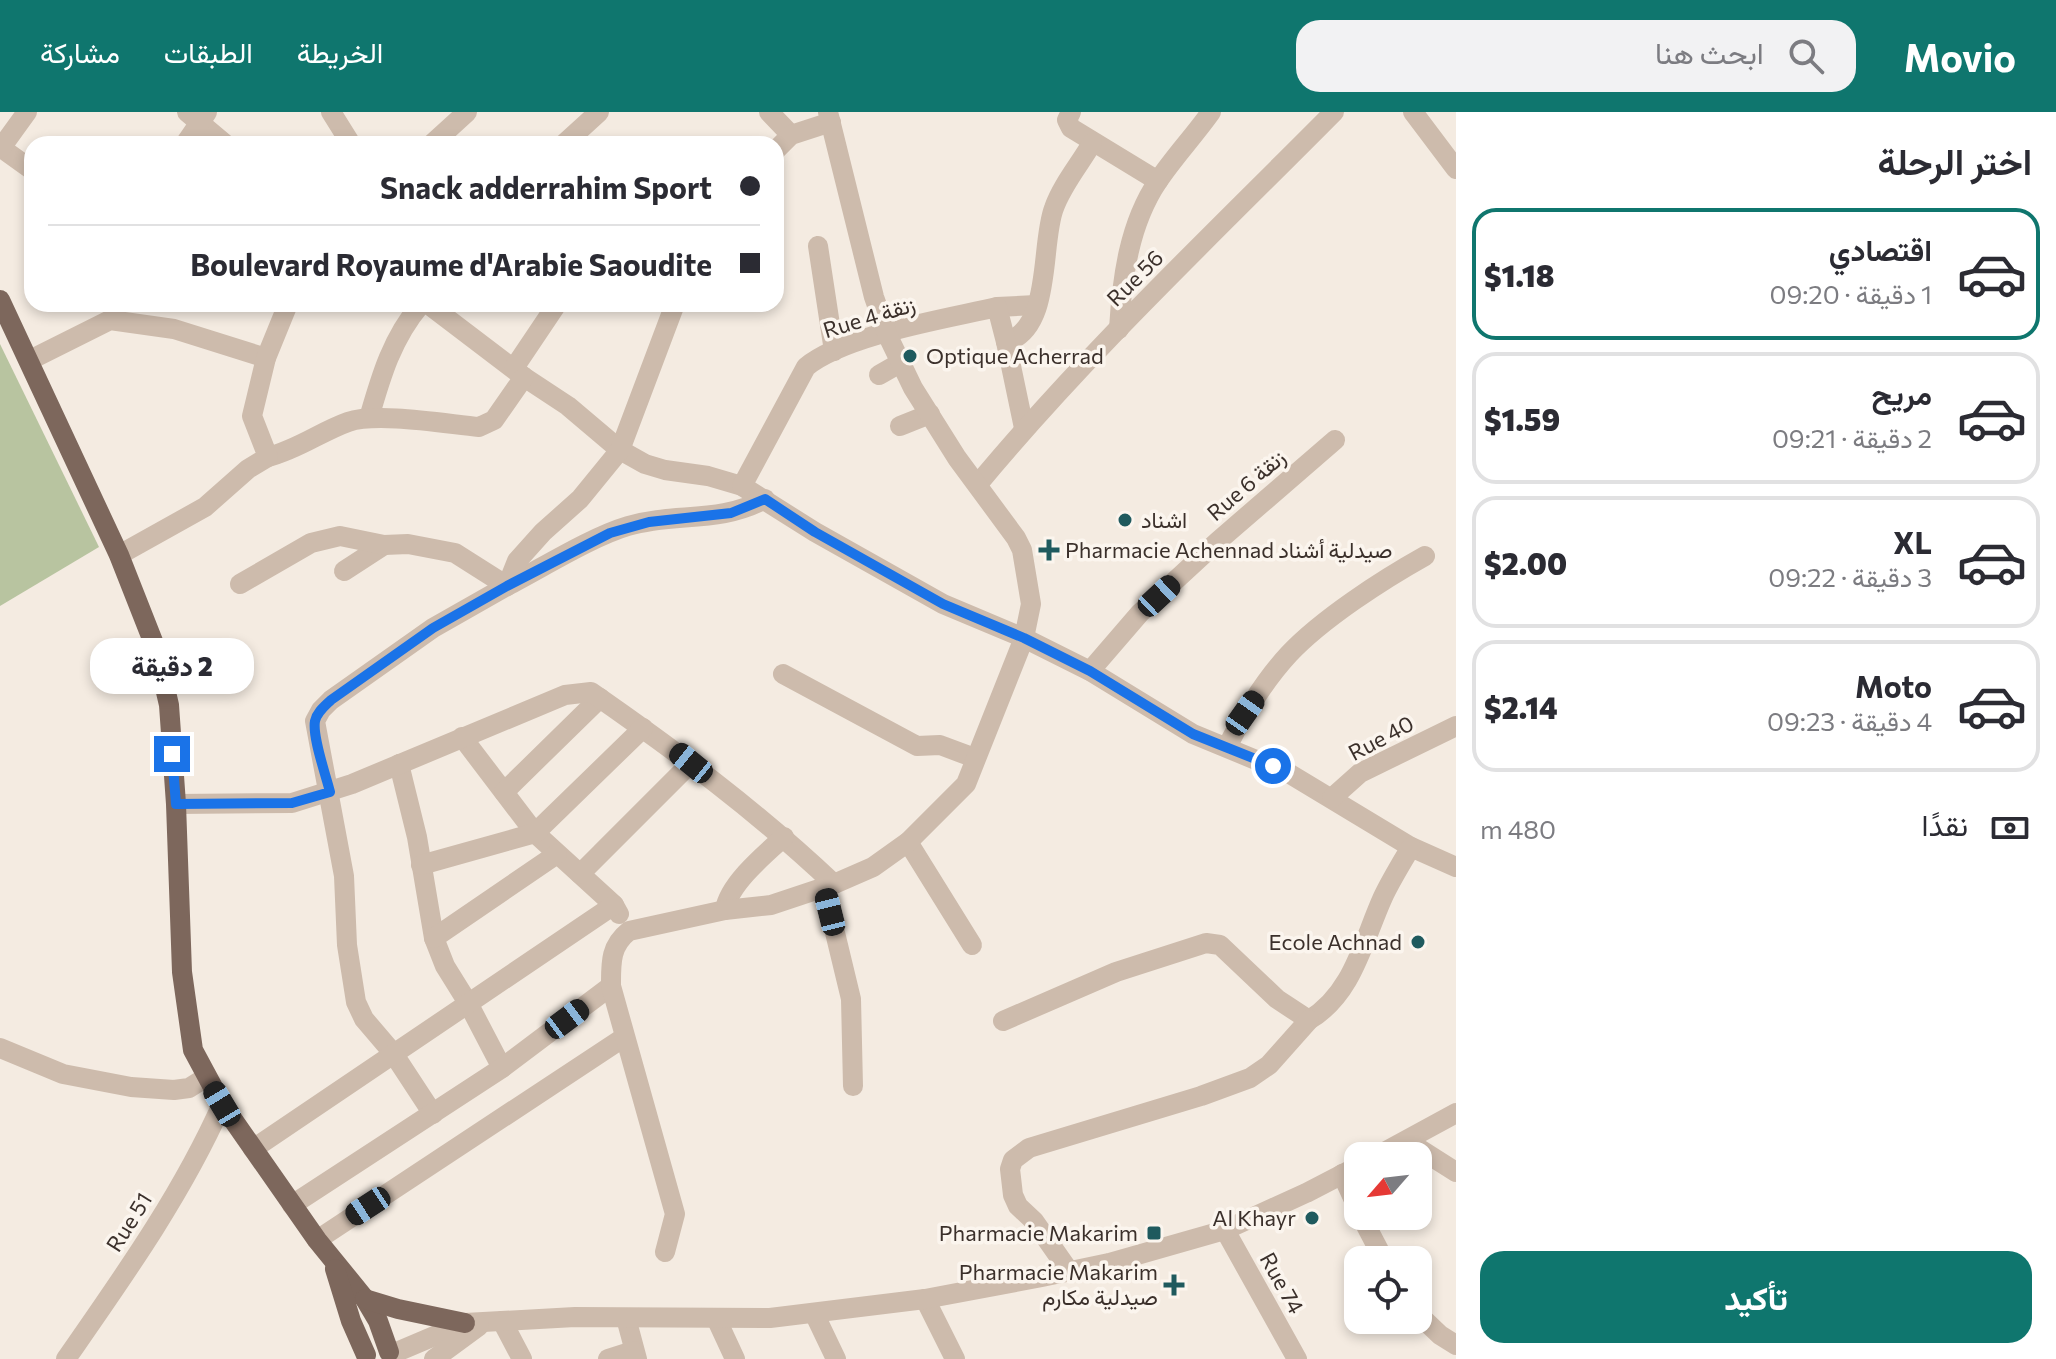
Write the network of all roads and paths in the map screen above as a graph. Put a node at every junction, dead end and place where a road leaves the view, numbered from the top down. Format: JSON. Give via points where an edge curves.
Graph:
{"nodes":[{"id":1,"x":27,"y":112,"type":"edge"},
{"id":2,"x":331,"y":112,"type":"edge"},
{"id":3,"x":467,"y":112,"type":"edge"},
{"id":4,"x":599,"y":112,"type":"edge"},
{"id":5,"x":769,"y":112,"type":"edge"},
{"id":6,"x":1071,"y":112,"type":"edge"},
{"id":7,"x":1211,"y":112,"type":"edge"},
{"id":8,"x":1334,"y":112,"type":"edge"},
{"id":9,"x":1413,"y":112,"type":"edge"},
{"id":10,"x":198,"y":116,"type":"edge"},
{"id":11,"x":829,"y":117,"type":"edge"},
{"id":12,"x":189,"y":136,"type":"edge"},
{"id":13,"x":217,"y":136,"type":"edge"},
{"id":14,"x":346,"y":136,"type":"edge"},
{"id":15,"x":441,"y":136,"type":"edge"},
{"id":16,"x":573,"y":136,"type":"edge"},
{"id":17,"x":780,"y":136,"type":"edge"},
{"id":18,"x":784,"y":141,"type":"edge"},
{"id":19,"x":1092,"y":143,"type":"junction"},
{"id":20,"x":1,"y":147,"type":"edge"},
{"id":21,"x":24,"y":164,"type":"edge"},
{"id":22,"x":1456,"y":169,"type":"edge"},
{"id":23,"x":1158,"y":181,"type":"junction"},
{"id":24,"x":818,"y":246,"type":"dead end"},
{"id":25,"x":0,"y":300,"type":"edge"},
{"id":26,"x":1036,"y":305,"type":"junction"},
{"id":27,"x":997,"y":307,"type":"junction"},
{"id":28,"x":94,"y":312,"type":"edge"},
{"id":29,"x":285,"y":312,"type":"edge"},
{"id":30,"x":414,"y":312,"type":"edge"},
{"id":31,"x":439,"y":312,"type":"edge"},
{"id":32,"x":553,"y":312,"type":"edge"},
{"id":33,"x":672,"y":312,"type":"edge"},
{"id":34,"x":97,"y":326,"type":"junction"},
{"id":35,"x":1119,"y":329,"type":"junction"},
{"id":36,"x":887,"y":334,"type":"junction"},
{"id":37,"x":1006,"y":342,"type":"junction"},
{"id":38,"x":834,"y":351,"type":"junction"},
{"id":39,"x":266,"y":358,"type":"junction"},
{"id":40,"x":30,"y":360,"type":"junction"},
{"id":41,"x":900,"y":363,"type":"junction"},
{"id":42,"x":519,"y":372,"type":"junction"},
{"id":43,"x":879,"y":375,"type":"dead end"},
{"id":44,"x":930,"y":414,"type":"junction"},
{"id":45,"x":369,"y":418,"type":"junction"},
{"id":46,"x":900,"y":426,"type":"dead end"},
{"id":47,"x":1024,"y":428,"type":"junction"},
{"id":48,"x":1335,"y":440,"type":"dead end"},
{"id":49,"x":620,"y":450,"type":"junction"},
{"id":50,"x":268,"y":457,"type":"junction"},
{"id":51,"x":978,"y":484,"type":"junction"},
{"id":52,"x":742,"y":486,"type":"junction"},
{"id":53,"x":765,"y":499,"type":"junction"},
{"id":54,"x":384,"y":545,"type":"junction"},
{"id":55,"x":119,"y":555,"type":"junction"},
{"id":56,"x":1425,"y":556,"type":"dead end"},
{"id":57,"x":344,"y":571,"type":"dead end"},
{"id":58,"x":240,"y":584,"type":"dead end"},
{"id":59,"x":507,"y":586,"type":"junction"},
{"id":60,"x":1024,"y":638,"type":"junction"},
{"id":61,"x":1090,"y":671,"type":"junction"},
{"id":62,"x":783,"y":674,"type":"dead end"},
{"id":63,"x":600,"y":698,"type":"junction"},
{"id":64,"x":1456,"y":726,"type":"edge"},
{"id":65,"x":643,"y":728,"type":"junction"},
{"id":66,"x":462,"y":737,"type":"junction"},
{"id":67,"x":1227,"y":747,"type":"junction"},
{"id":68,"x":975,"y":758,"type":"junction"},
{"id":69,"x":691,"y":763,"type":"junction"},
{"id":70,"x":399,"y":764,"type":"junction"},
{"id":71,"x":330,"y":792,"type":"junction"},
{"id":72,"x":504,"y":792,"type":"junction"},
{"id":73,"x":1332,"y":798,"type":"junction"},
{"id":74,"x":176,"y":804,"type":"junction"},
{"id":75,"x":535,"y":833,"type":"junction"},
{"id":76,"x":784,"y":837,"type":"junction"},
{"id":77,"x":908,"y":842,"type":"junction"},
{"id":78,"x":1411,"y":847,"type":"junction"},
{"id":79,"x":557,"y":854,"type":"junction"},
{"id":80,"x":421,"y":865,"type":"junction"},
{"id":81,"x":1456,"y":867,"type":"edge"},
{"id":82,"x":580,"y":874,"type":"junction"},
{"id":83,"x":829,"y":886,"type":"junction"},
{"id":84,"x":614,"y":905,"type":"junction"},
{"id":85,"x":725,"y":910,"type":"junction"},
{"id":86,"x":629,"y":931,"type":"junction"},
{"id":87,"x":434,"y":938,"type":"junction"},
{"id":88,"x":972,"y":945,"type":"dead end"},
{"id":89,"x":611,"y":986,"type":"junction"},
{"id":90,"x":468,"y":1003,"type":"junction"},
{"id":91,"x":1309,"y":1020,"type":"junction"},
{"id":92,"x":1003,"y":1021,"type":"dead end"},
{"id":93,"x":623,"y":1038,"type":"junction"},
{"id":94,"x":0,"y":1048,"type":"edge"},
{"id":95,"x":393,"y":1053,"type":"junction"},
{"id":96,"x":502,"y":1068,"type":"junction"},
{"id":97,"x":205,"y":1078,"type":"junction"},
{"id":98,"x":853,"y":1086,"type":"dead end"},
{"id":99,"x":222,"y":1104,"type":"junction"},
{"id":100,"x":1456,"y":1113,"type":"edge"},
{"id":101,"x":433,"y":1114,"type":"junction"},
{"id":102,"x":1407,"y":1141,"type":"joint"},
{"id":103,"x":253,"y":1149,"type":"junction"},
{"id":104,"x":1456,"y":1172,"type":"edge"},
{"id":105,"x":1344,"y":1173,"type":"edge"},
{"id":106,"x":292,"y":1205,"type":"junction"},
{"id":107,"x":1225,"y":1230,"type":"junction"},
{"id":108,"x":317,"y":1240,"type":"junction"},
{"id":109,"x":665,"y":1252,"type":"dead end"},
{"id":110,"x":333,"y":1262,"type":"junction"},
{"id":111,"x":1069,"y":1271,"type":"junction"},
{"id":112,"x":365,"y":1299,"type":"junction"},
{"id":113,"x":925,"y":1299,"type":"junction"},
{"id":114,"x":814,"y":1313,"type":"junction"},
{"id":115,"x":626,"y":1318,"type":"junction"},
{"id":116,"x":716,"y":1318,"type":"junction"},
{"id":117,"x":483,"y":1323,"type":"junction"},
{"id":118,"x":1432,"y":1327,"type":"edge"},
{"id":119,"x":1456,"y":1345,"type":"edge"},
{"id":120,"x":394,"y":1355,"type":"edge"},
{"id":121,"x":635,"y":1355,"type":"edge"},
{"id":122,"x":364,"y":1357,"type":"edge"},
{"id":123,"x":66,"y":1359,"type":"edge"},
{"id":124,"x":434,"y":1359,"type":"edge"},
{"id":125,"x":522,"y":1359,"type":"edge"},
{"id":126,"x":608,"y":1359,"type":"edge"},
{"id":127,"x":735,"y":1359,"type":"edge"},
{"id":128,"x":836,"y":1359,"type":"edge"},
{"id":129,"x":955,"y":1359,"type":"edge"},
{"id":130,"x":1297,"y":1359,"type":"edge"}],
"edges":[{"from":1,"to":20,"type":"street"},
{"from":2,"to":14,"type":"street"},
{"from":3,"to":15,"type":"street"},
{"from":4,"to":16,"type":"street"},
{"from":5,"to":17,"type":"street"},
{"from":6,"to":19,"type":"street","via":[[1068,125]]},
{"from":7,"to":23,"type":"street"},
{"from":8,"to":35,"type":"street","name":"Rue 56"},
{"from":9,"to":22,"type":"street"},
{"from":10,"to":12,"type":"street"},
{"from":10,"to":13,"type":"street"},
{"from":11,"to":18,"type":"street"},
{"from":11,"to":36,"type":"street"},
{"from":19,"to":23,"type":"street"},
{"from":19,"to":26,"type":"street","via":[[1054,206]]},
{"from":20,"to":21,"type":"street"},
{"from":23,"to":35,"type":"street","via":[[1130,248]]},
{"from":24,"to":38,"type":"street"},
{"from":25,"to":40,"type":"main road"},
{"from":26,"to":27,"type":"street","name":"Rue 4 زنقة"},
{"from":26,"to":37,"type":"street","via":[[1025,331]]},
{"from":27,"to":36,"type":"street","name":"Rue 4 زنقة"},
{"from":27,"to":37,"type":"street"},
{"from":28,"to":34,"type":"street"},
{"from":29,"to":39,"type":"street"},
{"from":30,"to":45,"type":"street","via":[[388,354]]},
{"from":31,"to":42,"type":"street"},
{"from":32,"to":42,"type":"street"},
{"from":33,"to":49,"type":"street"},
{"from":34,"to":39,"type":"street","via":[[110,320],[174,329]]},
{"from":34,"to":40,"type":"street"},
{"from":35,"to":47,"type":"street","name":"Rue 56"},
{"from":36,"to":38,"type":"street","name":"Rue 4 زنقة"},
{"from":36,"to":41,"type":"street"},
{"from":37,"to":47,"type":"street"},
{"from":38,"to":52,"type":"street","name":"Rue 4 زنقة","via":[[806,367]]},
{"from":39,"to":50,"type":"street","via":[[252,416]]},
{"from":40,"to":55,"type":"main road"},
{"from":41,"to":43,"type":"street"},
{"from":41,"to":44,"type":"street"},
{"from":42,"to":45,"type":"street","via":[[494,420],[479,427]]},
{"from":42,"to":49,"type":"street"},
{"from":44,"to":46,"type":"street"},
{"from":44,"to":51,"type":"street"},
{"from":45,"to":50,"type":"street"},
{"from":47,"to":51,"type":"street","name":"Rue 56"},
{"from":48,"to":61,"type":"street","name":"Rue 6 زنقة","via":[[1140,613]]},
{"from":49,"to":52,"type":"street","via":[[665,470]]},
{"from":49,"to":59,"type":"street","via":[[580,499],[517,561]]},
{"from":50,"to":55,"type":"street","via":[[205,507]]},
{"from":51,"to":60,"type":"street","via":[[1022,550],[1031,604]]},
{"from":52,"to":53,"type":"street"},
{"from":53,"to":59,"type":"street","via":[[717,516],[626,527]]},
{"from":53,"to":60,"type":"street","via":[[943,604]]},
{"from":54,"to":57,"type":"street"},
{"from":54,"to":58,"type":"street","via":[[340,536],[311,543]]},
{"from":54,"to":59,"type":"street","via":[[455,553]]},
{"from":55,"to":74,"type":"main road","via":[[156,649],[169,705]]},
{"from":56,"to":67,"type":"street","via":[[1388,576],[1291,652],[1245,713]]},
{"from":59,"to":71,"type":"street","via":[[433,628],[321,710],[316,735]]},
{"from":60,"to":61,"type":"street"},
{"from":60,"to":68,"type":"street"},
{"from":61,"to":67,"type":"street","via":[[1193,734]]},
{"from":62,"to":68,"type":"street","via":[[917,746],[940,745]]},
{"from":63,"to":65,"type":"street"},
{"from":63,"to":66,"type":"street","via":[[591,692],[565,695]]},
{"from":63,"to":72,"type":"street"},
{"from":64,"to":73,"type":"street","name":"Rue 40","via":[[1360,773]]},
{"from":65,"to":69,"type":"street"},
{"from":65,"to":75,"type":"street"},
{"from":66,"to":70,"type":"street"},
{"from":66,"to":72,"type":"street"},
{"from":67,"to":73,"type":"street"},
{"from":68,"to":77,"type":"street","via":[[966,784]]},
{"from":69,"to":76,"type":"street"},
{"from":69,"to":82,"type":"street"},
{"from":70,"to":71,"type":"street"},
{"from":70,"to":80,"type":"street"},
{"from":71,"to":74,"type":"street","via":[[292,803]]},
{"from":71,"to":95,"type":"street","via":[[356,1002]]},
{"from":72,"to":75,"type":"street"},
{"from":73,"to":78,"type":"street"},
{"from":74,"to":97,"type":"main road","via":[[182,972],[193,1050]]},
{"from":75,"to":79,"type":"street"},
{"from":75,"to":80,"type":"street"},
{"from":76,"to":83,"type":"street"},
{"from":76,"to":85,"type":"street","via":[[727,899]]},
{"from":77,"to":83,"type":"street","via":[[873,867]]},
{"from":77,"to":88,"type":"street"},
{"from":78,"to":81,"type":"street"},
{"from":78,"to":91,"type":"street","via":[[1346,983]]},
{"from":79,"to":82,"type":"street"},
{"from":79,"to":87,"type":"street"},
{"from":80,"to":87,"type":"street"},
{"from":82,"to":84,"type":"street"},
{"from":83,"to":85,"type":"street","via":[[771,905]]},
{"from":83,"to":98,"type":"street","via":[[851,999]]},
{"from":84,"to":86,"type":"street"},
{"from":84,"to":90,"type":"street"},
{"from":85,"to":86,"type":"street"},
{"from":86,"to":89,"type":"street","via":[[612,955]]},
{"from":87,"to":90,"type":"street"},
{"from":89,"to":93,"type":"street"},
{"from":89,"to":96,"type":"street"},
{"from":90,"to":95,"type":"street"},
{"from":90,"to":96,"type":"street"},
{"from":91,"to":92,"type":"street","via":[[1277,999],[1220,945],[1206,943],[1116,972]]},
{"from":91,"to":111,"type":"street","via":[[1269,1065],[1250,1078],[1017,1154],[1010,1169],[1013,1195]]},
{"from":93,"to":108,"type":"street"},
{"from":93,"to":109,"type":"street","via":[[675,1214]]},
{"from":94,"to":97,"type":"street","via":[[63,1074],[131,1087],[174,1090]]},
{"from":95,"to":101,"type":"street"},
{"from":95,"to":103,"type":"street"},
{"from":96,"to":101,"type":"street"},
{"from":97,"to":99,"type":"main road"},
{"from":99,"to":103,"type":"main road"},
{"from":99,"to":123,"type":"street","name":"Rue 51","via":[[138,1254]]},
{"from":100,"to":102,"type":"street"},
{"from":101,"to":106,"type":"street"},
{"from":102,"to":104,"type":"street"},
{"from":103,"to":106,"type":"main road"},
{"from":105,"to":107,"type":"street"},
{"from":106,"to":108,"type":"main road"},
{"from":107,"to":111,"type":"street"},
{"from":107,"to":130,"type":"street","name":"Rue 74"},
{"from":108,"to":110,"type":"main road"},
{"from":110,"to":112,"type":"main road"},
{"from":110,"to":122,"type":"main road"},
{"from":111,"to":113,"type":"street"},
{"from":112,"to":117,"type":"main road","via":[[420,1315]]},
{"from":112,"to":120,"type":"main road"},
{"from":113,"to":114,"type":"street"},
{"from":113,"to":129,"type":"street"},
{"from":114,"to":116,"type":"street"},
{"from":114,"to":128,"type":"street"},
{"from":115,"to":116,"type":"street"},
{"from":115,"to":117,"type":"street"},
{"from":115,"to":121,"type":"street"},
{"from":116,"to":127,"type":"street"},
{"from":117,"to":120,"type":"street"},
{"from":117,"to":124,"type":"street"},
{"from":117,"to":125,"type":"street"},
{"from":118,"to":119,"type":"street"},
{"from":120,"to":122,"type":"main road","via":[[374,1352]]},
{"from":121,"to":126,"type":"street"}]}
